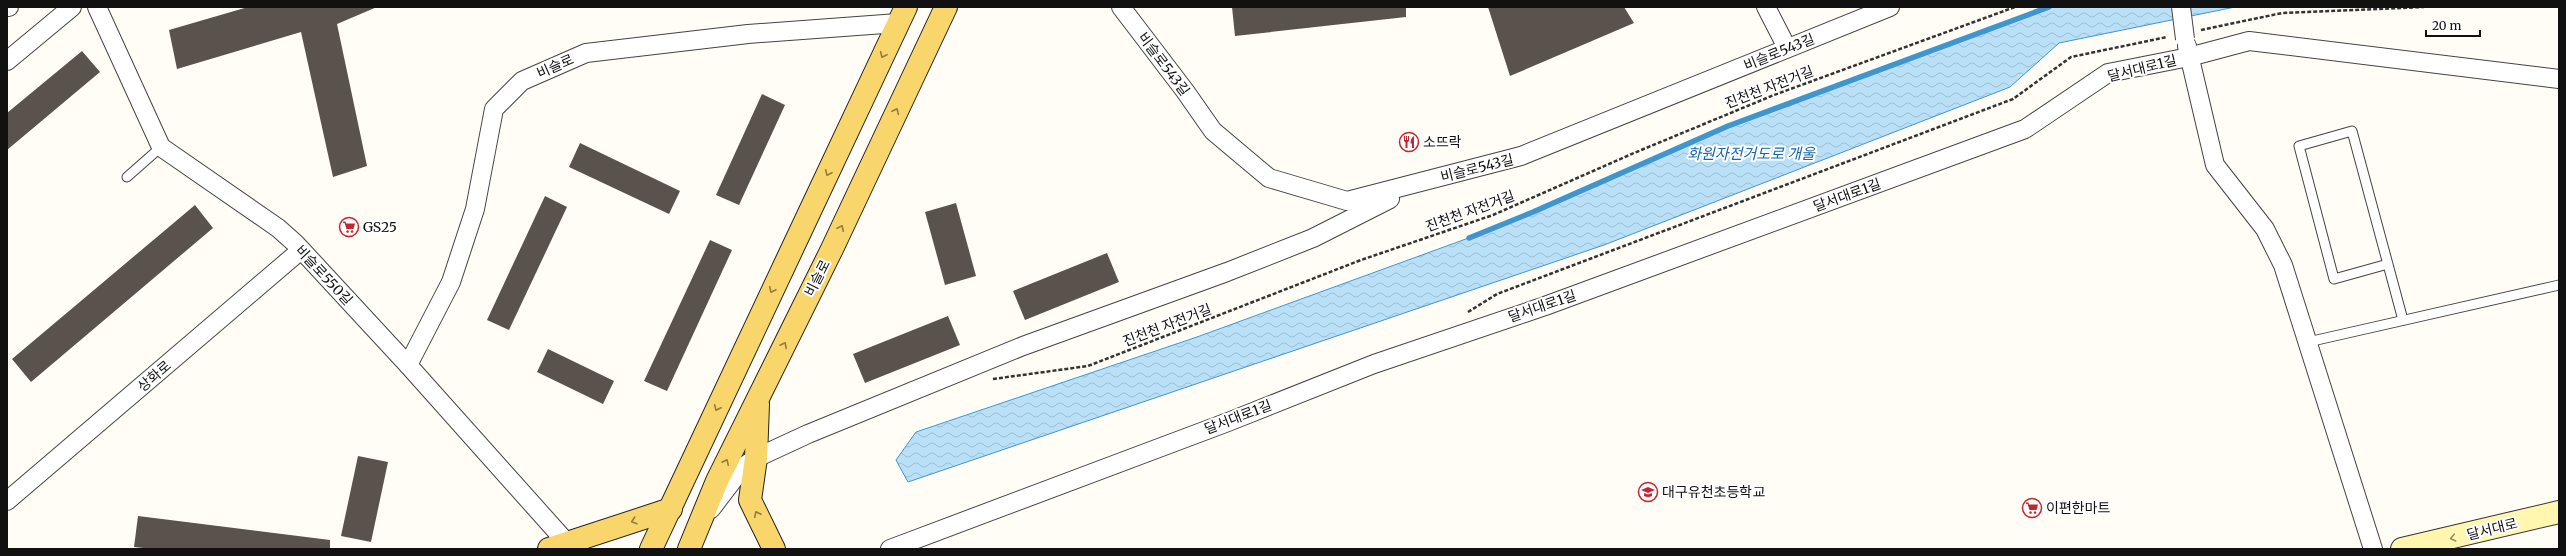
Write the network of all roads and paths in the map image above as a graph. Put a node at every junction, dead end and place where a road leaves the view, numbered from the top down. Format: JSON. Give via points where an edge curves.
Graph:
{"nodes":[{"id":1,"x":72,"y":7,"type":"edge"},
{"id":2,"x":97,"y":7,"type":"edge"},
{"id":3,"x":946,"y":7,"type":"edge"},
{"id":4,"x":1121,"y":7,"type":"edge"},
{"id":5,"x":1766,"y":7,"type":"edge"},
{"id":6,"x":1890,"y":7,"type":"edge"},
{"id":7,"x":2015,"y":7,"type":"edge"},
{"id":8,"x":2182,"y":7,"type":"edge"},
{"id":9,"x":2424,"y":7,"type":"edge"},
{"id":10,"x":902,"y":15,"type":"edge"},
{"id":11,"x":2185,"y":35,"type":"junction"},
{"id":12,"x":1783,"y":40,"type":"dead end"},
{"id":13,"x":2189,"y":57,"type":"junction"},
{"id":14,"x":7,"y":61,"type":"edge"},
{"id":15,"x":2559,"y":79,"type":"edge"},
{"id":16,"x":161,"y":147,"type":"junction"},
{"id":17,"x":127,"y":176,"type":"dead end"},
{"id":18,"x":1433,"y":179,"type":"junction"},
{"id":19,"x":301,"y":250,"type":"junction"},
{"id":20,"x":2388,"y":264,"type":"junction"},
{"id":21,"x":2559,"y":285,"type":"edge"},
{"id":22,"x":1465,"y":314,"type":"dead end"},
{"id":23,"x":2403,"y":320,"type":"junction"},
{"id":24,"x":2308,"y":342,"type":"junction"},
{"id":25,"x":408,"y":365,"type":"junction"},
{"id":26,"x":989,"y":380,"type":"dead end"},
{"id":27,"x":759,"y":394,"type":"junction"},
{"id":28,"x":756,"y":458,"type":"junction"},
{"id":29,"x":7,"y":502,"type":"edge"},
{"id":30,"x":671,"y":508,"type":"junction"},
{"id":31,"x":2559,"y":512,"type":"edge"},
{"id":32,"x":704,"y":518,"type":"junction"},
{"id":33,"x":558,"y":546,"type":"edge"},
{"id":34,"x":651,"y":549,"type":"edge"},
{"id":35,"x":689,"y":549,"type":"edge"},
{"id":36,"x":774,"y":549,"type":"edge"},
{"id":37,"x":890,"y":549,"type":"edge"},
{"id":38,"x":2373,"y":549,"type":"edge"},
{"id":39,"x":2402,"y":549,"type":"edge"}],
"edges":[{"from":1,"to":14,"type":"street"},
{"from":2,"to":16,"type":"street"},
{"from":27,"to":3,"type":"main road","name":"비슬로","one_way":true,"via":[[832,249]]},
{"from":4,"to":18,"type":"street","name":"비슬로543길","via":[[1213,131],[1269,178],[1347,201]]},
{"from":5,"to":12,"type":"street"},
{"from":6,"to":18,"type":"street","name":"비슬로543길","via":[[1521,156]]},
{"from":7,"to":26,"type":"path","name":"진천천 자전거길","via":[[1774,95],[1493,215],[1361,260],[1088,366]]},
{"from":8,"to":11,"type":"street","bridge":true},
{"from":9,"to":11,"type":"path","via":[[2282,13]]},
{"from":10,"to":25,"type":"street","name":"비슬로","via":[[586,52],[522,81],[494,109],[475,209],[451,282]]},
{"from":10,"to":30,"type":"main road","name":"비슬로","one_way":true},
{"from":11,"to":13,"type":"street"},
{"from":11,"to":22,"type":"path","via":[[2071,57],[2013,99],[1497,294]]},
{"from":13,"to":15,"type":"street","name":"달서대로1길","via":[[2249,41]]},
{"from":13,"to":24,"type":"street","via":[[2215,165],[2265,229],[2284,265]]},
{"from":13,"to":37,"type":"street","name":"달서대로1길","via":[[2108,73],[2025,129],[1545,306],[1380,362]]},
{"from":16,"to":17,"type":"lane"},
{"from":16,"to":19,"type":"street","name":"비슬로550길","via":[[278,228]]},
{"from":18,"to":28,"type":"street","via":[[1313,238],[1023,346],[856,413]]},
{"from":19,"to":25,"type":"street","name":"비슬로550길"},
{"from":19,"to":29,"type":"street","name":"상화로"},
{"from":20,"to":20,"type":"lane","via":[[2352,131],[2299,146],[2334,279]]},
{"from":20,"to":23,"type":"lane"},
{"from":21,"to":23,"type":"lane"},
{"from":23,"to":24,"type":"lane"},
{"from":24,"to":38,"type":"street"},
{"from":25,"to":33,"type":"street","name":"비슬로550길"},
{"from":27,"to":28,"type":"main road"},
{"from":32,"to":27,"type":"main road","name":"비슬로","one_way":true,"via":[[717,481]]},
{"from":28,"to":32,"type":"street","via":[[743,467]]},
{"from":36,"to":28,"type":"main road","one_way":true,"via":[[750,500]]},
{"from":30,"to":33,"type":"main road","one_way":true},
{"from":30,"to":34,"type":"main road","name":"비슬로"},
{"from":31,"to":39,"type":"main road","name":"달서대로","one_way":true},
{"from":32,"to":35,"type":"main road","name":"비슬로"}]}
